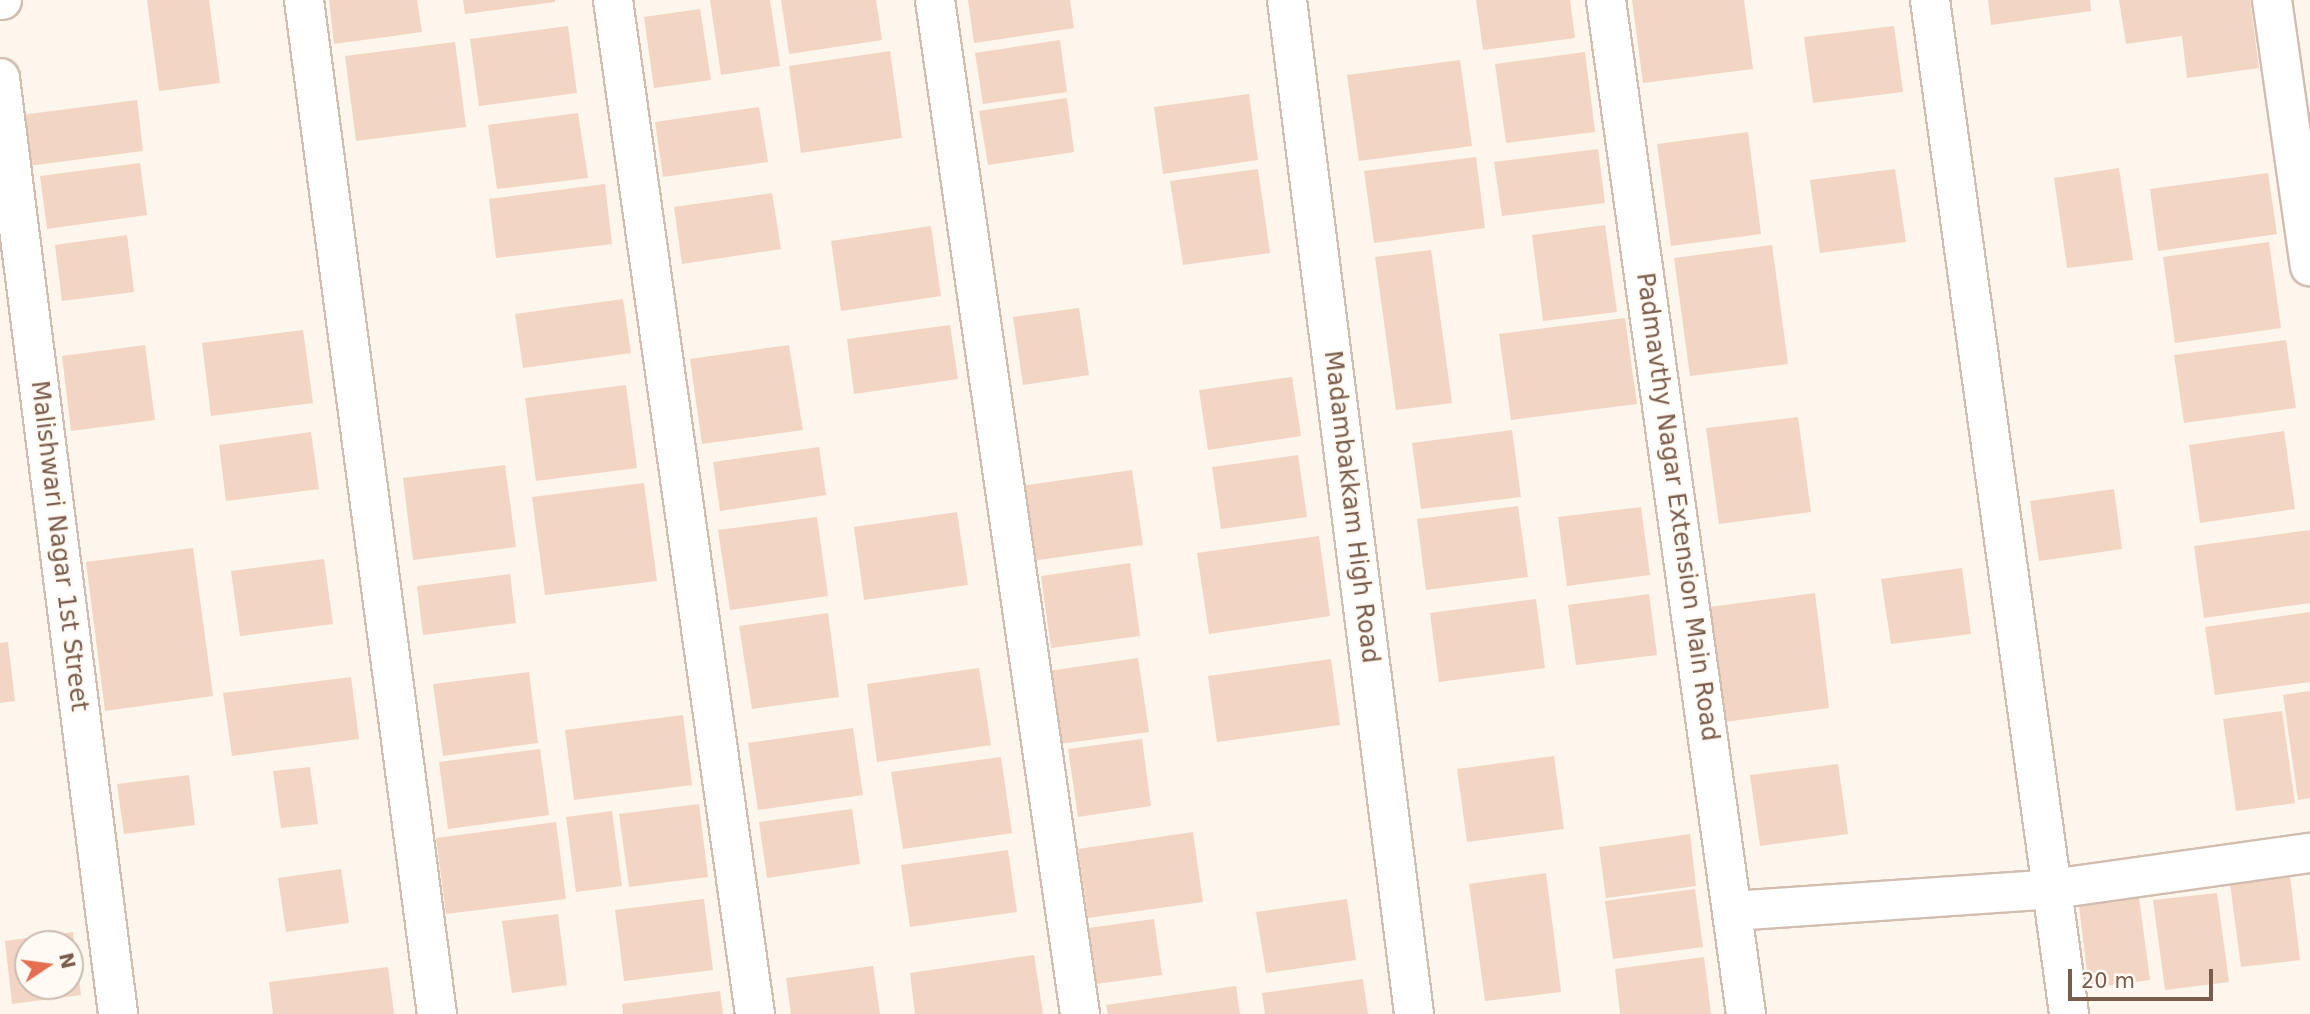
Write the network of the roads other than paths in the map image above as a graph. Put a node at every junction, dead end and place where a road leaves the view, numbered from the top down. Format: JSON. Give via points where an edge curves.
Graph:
{"nodes":[{"id":1,"x":304,"y":0,"type":"edge"},
{"id":2,"x":613,"y":0,"type":"edge"},
{"id":3,"x":934,"y":0,"type":"edge"},
{"id":4,"x":1287,"y":0,"type":"edge"},
{"id":5,"x":1606,"y":0,"type":"edge"},
{"id":6,"x":1930,"y":0,"type":"edge"},
{"id":7,"x":2272,"y":0,"type":"edge"},
{"id":8,"x":0,"y":78,"type":"edge"},
{"id":9,"x":2310,"y":266,"type":"edge"},
{"id":10,"x":2310,"y":853,"type":"edge"},
{"id":11,"x":2053,"y":889,"type":"junction"},
{"id":12,"x":1733,"y":911,"type":"junction"},
{"id":13,"x":118,"y":1014,"type":"edge"},
{"id":14,"x":437,"y":1014,"type":"edge"},
{"id":15,"x":755,"y":1014,"type":"edge"},
{"id":16,"x":1080,"y":1014,"type":"edge"},
{"id":17,"x":1414,"y":1014,"type":"edge"},
{"id":18,"x":1746,"y":1014,"type":"edge"},
{"id":19,"x":2069,"y":1014,"type":"edge"}],
"edges":[{"from":1,"to":14,"type":"street"},
{"from":2,"to":15,"type":"street"},
{"from":3,"to":16,"type":"street"},
{"from":4,"to":17,"type":"street","name":"Madambakkam High Road"},
{"from":5,"to":12,"type":"street","name":"Padmavthy Nagar Extension Main Road"},
{"from":6,"to":11,"type":"street"},
{"from":7,"to":9,"type":"street"},
{"from":8,"to":13,"type":"street","name":"Malishwari Nagar 1st Street"},
{"from":10,"to":11,"type":"street"},
{"from":11,"to":12,"type":"street"},
{"from":11,"to":19,"type":"street"},
{"from":12,"to":18,"type":"street","name":"Padmavthy Nagar Extension Main Road"}]}
